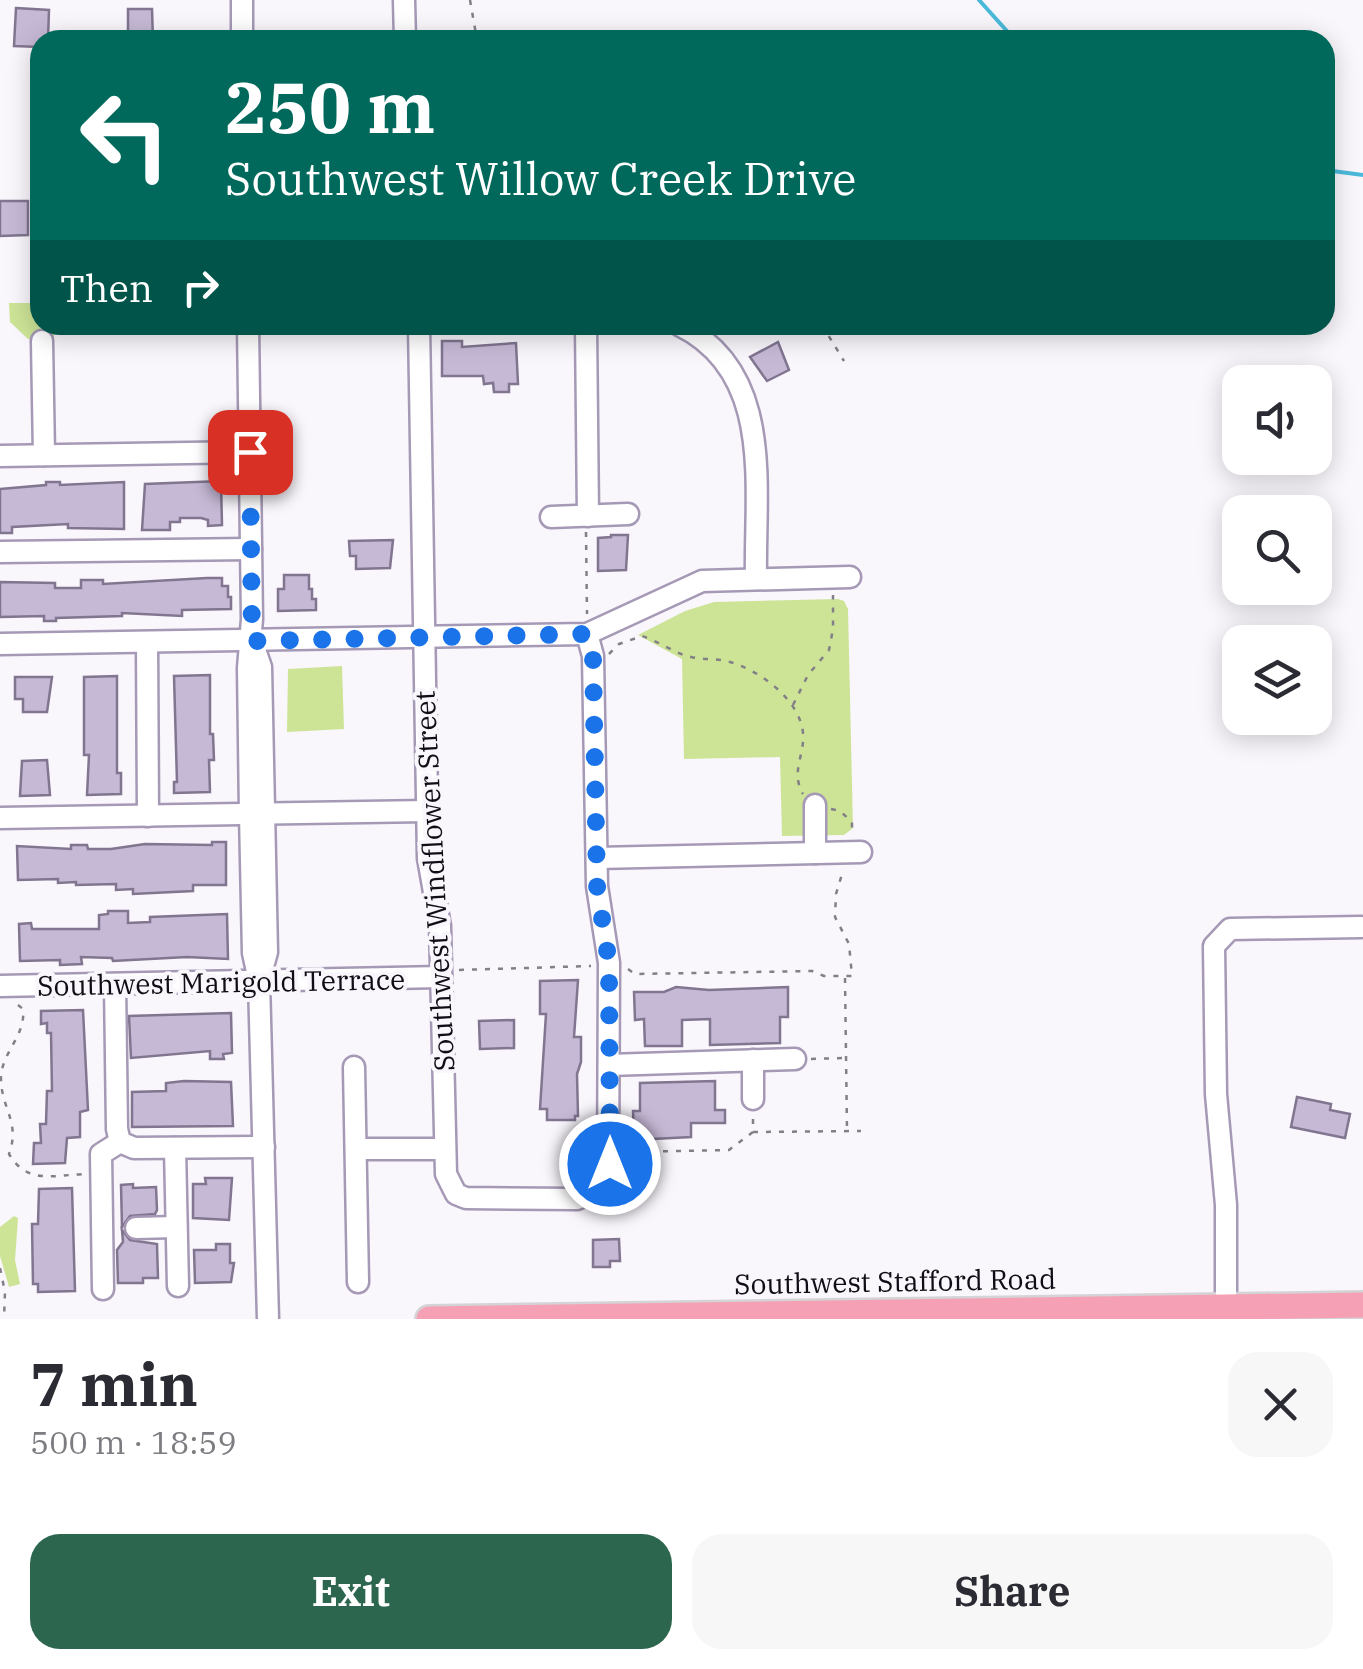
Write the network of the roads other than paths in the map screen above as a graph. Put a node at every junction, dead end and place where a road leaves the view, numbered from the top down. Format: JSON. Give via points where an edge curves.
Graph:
{"nodes":[{"id":1,"x":242,"y":0,"type":"edge"},
{"id":2,"x":404,"y":0,"type":"edge"},
{"id":3,"x":242,"y":30,"type":"edge"},
{"id":4,"x":405,"y":30,"type":"edge"},
{"id":5,"x":248,"y":335,"type":"edge"},
{"id":6,"x":418,"y":335,"type":"edge"},
{"id":7,"x":586,"y":335,"type":"edge"},
{"id":8,"x":695,"y":335,"type":"edge"},
{"id":9,"x":42,"y":341,"type":"dead end"},
{"id":10,"x":250,"y":452,"type":"junction"},
{"id":11,"x":44,"y":455,"type":"junction"},
{"id":12,"x":0,"y":456,"type":"edge"},
{"id":13,"x":628,"y":514,"type":"dead end"},
{"id":14,"x":587,"y":516,"type":"junction"},
{"id":15,"x":551,"y":517,"type":"dead end"},
{"id":16,"x":251,"y":549,"type":"junction"},
{"id":17,"x":0,"y":552,"type":"edge"},
{"id":18,"x":842,"y":577,"type":"road end"},
{"id":19,"x":756,"y":579,"type":"junction"},
{"id":20,"x":587,"y":634,"type":"junction"},
{"id":21,"x":424,"y":638,"type":"junction"},
{"id":22,"x":252,"y":641,"type":"junction"},
{"id":23,"x":146,"y":642,"type":"junction"},
{"id":24,"x":0,"y":644,"type":"edge"},
{"id":25,"x":814,"y":806,"type":"road end"},
{"id":26,"x":427,"y":811,"type":"junction"},
{"id":27,"x":257,"y":814,"type":"junction"},
{"id":28,"x":148,"y":816,"type":"junction"},
{"id":29,"x":0,"y":818,"type":"edge"},
{"id":30,"x":857,"y":852,"type":"road end"},
{"id":31,"x":814,"y":853,"type":"junction"},
{"id":32,"x":597,"y":858,"type":"junction"},
{"id":33,"x":1361,"y":927,"type":"edge"},
{"id":34,"x":449,"y":970,"type":"junction"},
{"id":35,"x":259,"y":981,"type":"junction"},
{"id":36,"x":115,"y":984,"type":"junction"},
{"id":37,"x":0,"y":986,"type":"edge"},
{"id":38,"x":795,"y":1059,"type":"road end"},
{"id":39,"x":753,"y":1060,"type":"junction"},
{"id":40,"x":609,"y":1065,"type":"junction"},
{"id":41,"x":354,"y":1067,"type":"dead end"},
{"id":42,"x":753,"y":1098,"type":"road end"},
{"id":43,"x":120,"y":1142,"type":"junction"},
{"id":44,"x":264,"y":1147,"type":"junction"},
{"id":45,"x":175,"y":1148,"type":"junction"},
{"id":46,"x":356,"y":1149,"type":"junction"},
{"id":47,"x":446,"y":1149,"type":"junction"},
{"id":48,"x":176,"y":1227,"type":"junction"},
{"id":49,"x":136,"y":1228,"type":"dead end"},
{"id":50,"x":358,"y":1282,"type":"dead end"},
{"id":51,"x":178,"y":1286,"type":"dead end"},
{"id":52,"x":103,"y":1289,"type":"dead end"},
{"id":53,"x":1363,"y":1304,"type":"edge"},
{"id":54,"x":1226,"y":1306,"type":"junction"},
{"id":55,"x":878,"y":1315,"type":"edge"},
{"id":56,"x":268,"y":1319,"type":"edge"},
{"id":57,"x":429,"y":1319,"type":"edge"}],
"edges":[{"from":1,"to":3,"type":"street"},
{"from":2,"to":4,"type":"street"},
{"from":5,"to":10,"type":"street"},
{"from":6,"to":21,"type":"street","name":"Southwest Windflower Street"},
{"from":7,"to":14,"type":"street"},
{"from":8,"to":19,"type":"street","via":[[728,364],[750,410]]},
{"from":9,"to":11,"type":"street"},
{"from":10,"to":11,"type":"street"},
{"from":10,"to":16,"type":"street"},
{"from":11,"to":12,"type":"street"},
{"from":13,"to":14,"type":"street"},
{"from":14,"to":15,"type":"street"},
{"from":16,"to":17,"type":"street"},
{"from":16,"to":22,"type":"street"},
{"from":18,"to":19,"type":"street"},
{"from":19,"to":20,"type":"street","via":[[690,585]]},
{"from":20,"to":21,"type":"street"},
{"from":20,"to":32,"type":"street","via":[[593,656]]},
{"from":21,"to":22,"type":"street"},
{"from":21,"to":26,"type":"street","name":"Southwest Windflower Street"},
{"from":22,"to":23,"type":"street"},
{"from":22,"to":27,"type":"street","via":[[261,667]]},
{"from":23,"to":24,"type":"street"},
{"from":23,"to":28,"type":"street"},
{"from":25,"to":31,"type":"street"},
{"from":26,"to":27,"type":"street"},
{"from":26,"to":34,"type":"street","name":"Southwest Windflower Street","via":[[429,873]]},
{"from":27,"to":28,"type":"street"},
{"from":27,"to":35,"type":"street","via":[[253,953]]},
{"from":28,"to":29,"type":"street"},
{"from":30,"to":31,"type":"street"},
{"from":31,"to":32,"type":"street"},
{"from":32,"to":40,"type":"street","via":[[609,963]]},
{"from":33,"to":54,"type":"street","via":[[1230,929],[1214,946]]},
{"from":34,"to":35,"type":"street","name":"Southwest Marigold Terrace"},
{"from":34,"to":47,"type":"street","name":"Southwest Windflower Street"},
{"from":35,"to":36,"type":"street","name":"Southwest Marigold Terrace"},
{"from":35,"to":44,"type":"street"},
{"from":36,"to":37,"type":"street","name":"Southwest Marigold Terrace"},
{"from":36,"to":43,"type":"street"},
{"from":38,"to":39,"type":"street"},
{"from":39,"to":40,"type":"street"},
{"from":39,"to":42,"type":"street"},
{"from":40,"to":47,"type":"street","name":"Southwest Windflower Street","via":[[610,1152],[600,1188],[576,1199],[477,1200],[456,1194],[446,1174]]},
{"from":41,"to":46,"type":"street"},
{"from":43,"to":45,"type":"street"},
{"from":43,"to":52,"type":"street","via":[[101,1164]]},
{"from":44,"to":45,"type":"street"},
{"from":44,"to":56,"type":"street"},
{"from":45,"to":48,"type":"street"},
{"from":46,"to":47,"type":"street"},
{"from":46,"to":50,"type":"street"},
{"from":48,"to":49,"type":"street"},
{"from":48,"to":51,"type":"street"},
{"from":53,"to":54,"type":"main road","name":"Southwest Stafford Road"},
{"from":54,"to":55,"type":"main road","name":"Southwest Stafford Road"},
{"from":55,"to":57,"type":"main road","name":"Southwest Stafford Road"}]}
